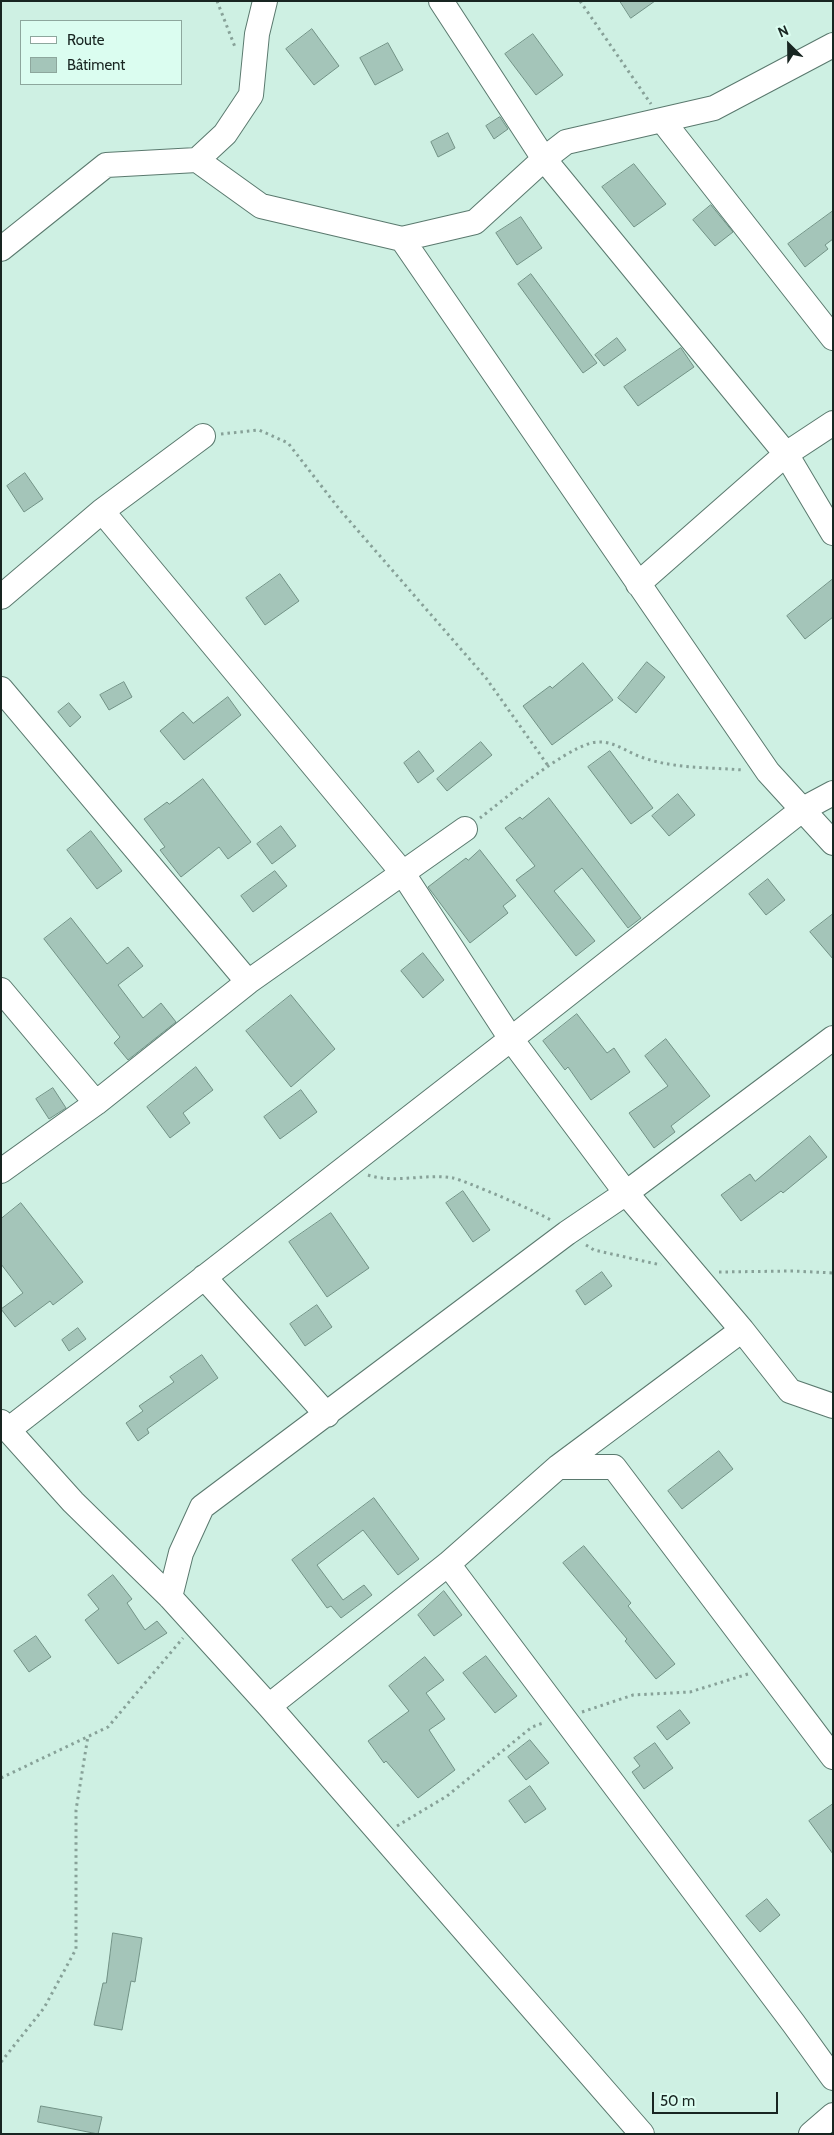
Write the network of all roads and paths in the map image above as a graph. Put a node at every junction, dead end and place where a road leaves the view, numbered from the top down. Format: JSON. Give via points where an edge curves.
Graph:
{"nodes":[{"id":1,"x":217,"y":1,"type":"edge"},
{"id":2,"x":265,"y":1,"type":"edge"},
{"id":3,"x":441,"y":1,"type":"edge"},
{"id":4,"x":580,"y":1,"type":"edge"},
{"id":5,"x":833,"y":45,"type":"edge"},
{"id":6,"x":236,"y":50,"type":"dead end"},
{"id":7,"x":662,"y":120,"type":"junction"},
{"id":8,"x":544,"y":159,"type":"junction"},
{"id":9,"x":197,"y":160,"type":"junction"},
{"id":10,"x":402,"y":239,"type":"junction"},
{"id":11,"x":1,"y":249,"type":"edge"},
{"id":12,"x":833,"y":338,"type":"edge"},
{"id":13,"x":833,"y":423,"type":"edge"},
{"id":14,"x":202,"y":436,"type":"joint"},
{"id":15,"x":786,"y":454,"type":"junction"},
{"id":16,"x":102,"y":511,"type":"junction"},
{"id":17,"x":833,"y":533,"type":"edge"},
{"id":18,"x":638,"y":584,"type":"junction"},
{"id":19,"x":1,"y":597,"type":"edge"},
{"id":20,"x":1,"y":689,"type":"edge"},
{"id":21,"x":549,"y":767,"type":"junction"},
{"id":22,"x":768,"y":772,"type":"junction"},
{"id":23,"x":833,"y":793,"type":"edge"},
{"id":24,"x":803,"y":809,"type":"junction"},
{"id":25,"x":466,"y":830,"type":"joint"},
{"id":26,"x":833,"y":843,"type":"edge"},
{"id":27,"x":402,"y":872,"type":"junction"},
{"id":28,"x":248,"y":982,"type":"junction"},
{"id":29,"x":1,"y":990,"type":"edge"},
{"id":30,"x":833,"y":1038,"type":"edge"},
{"id":31,"x":511,"y":1039,"type":"junction"},
{"id":32,"x":96,"y":1103,"type":"junction"},
{"id":33,"x":1,"y":1171,"type":"edge"},
{"id":34,"x":626,"y":1193,"type":"junction"},
{"id":35,"x":204,"y":1277,"type":"junction"},
{"id":36,"x":742,"y":1330,"type":"junction"},
{"id":37,"x":833,"y":1406,"type":"edge"},
{"id":38,"x":327,"y":1415,"type":"junction"},
{"id":39,"x":5,"y":1426,"type":"edge"},
{"id":40,"x":558,"y":1468,"type":"junction"},
{"id":41,"x":448,"y":1564,"type":"junction"},
{"id":42,"x":170,"y":1597,"type":"junction"},
{"id":43,"x":195,"y":1625,"type":"junction"},
{"id":44,"x":270,"y":1706,"type":"junction"},
{"id":45,"x":88,"y":1736,"type":"junction"},
{"id":46,"x":833,"y":1757,"type":"edge"},
{"id":47,"x":1,"y":1778,"type":"edge"},
{"id":48,"x":1,"y":2062,"type":"edge"},
{"id":49,"x":833,"y":2078,"type":"edge"},
{"id":50,"x":833,"y":2115,"type":"edge"},
{"id":51,"x":642,"y":2134,"type":"edge"},
{"id":52,"x":811,"y":2134,"type":"edge"}],
"edges":[{"from":1,"to":6,"type":"path"},
{"from":2,"to":9,"type":"street","via":[[257,34],[251,95],[225,134]]},
{"from":3,"to":8,"type":"street"},
{"from":4,"to":7,"type":"path"},
{"from":5,"to":7,"type":"street","via":[[714,108]]},
{"from":7,"to":8,"type":"street","via":[[566,142]]},
{"from":7,"to":12,"type":"street"},
{"from":8,"to":10,"type":"street","via":[[475,222]]},
{"from":8,"to":15,"type":"street"},
{"from":9,"to":10,"type":"street","via":[[261,206]]},
{"from":9,"to":11,"type":"street","via":[[106,165]]},
{"from":10,"to":18,"type":"street"},
{"from":13,"to":15,"type":"street"},
{"from":14,"to":16,"type":"street"},
{"from":14,"to":21,"type":"path","via":[[259,430],[288,443],[340,510],[486,678]]},
{"from":15,"to":17,"type":"street"},
{"from":15,"to":18,"type":"street"},
{"from":16,"to":19,"type":"street"},
{"from":16,"to":27,"type":"street"},
{"from":18,"to":22,"type":"street"},
{"from":20,"to":28,"type":"street"},
{"from":21,"to":22,"type":"path","via":[[591,743],[612,742],[661,764]]},
{"from":21,"to":25,"type":"path"},
{"from":22,"to":24,"type":"street"},
{"from":23,"to":24,"type":"street"},
{"from":24,"to":26,"type":"street"},
{"from":24,"to":31,"type":"street"},
{"from":25,"to":27,"type":"street"},
{"from":27,"to":28,"type":"street"},
{"from":27,"to":31,"type":"street"},
{"from":28,"to":32,"type":"street"},
{"from":29,"to":32,"type":"street"},
{"from":30,"to":34,"type":"street"},
{"from":31,"to":34,"type":"street"},
{"from":31,"to":35,"type":"street"},
{"from":32,"to":33,"type":"street"},
{"from":34,"to":36,"type":"street"},
{"from":34,"to":38,"type":"street","via":[[567,1233]]},
{"from":35,"to":38,"type":"street"},
{"from":35,"to":39,"type":"street"},
{"from":36,"to":37,"type":"street","via":[[790,1391]]},
{"from":36,"to":40,"type":"street"},
{"from":38,"to":42,"type":"street","via":[[202,1508],[181,1553]]},
{"from":39,"to":42,"type":"street","via":[[73,1502]]},
{"from":40,"to":41,"type":"street"},
{"from":40,"to":46,"type":"street","via":[[614,1467]]},
{"from":41,"to":44,"type":"street"},
{"from":41,"to":49,"type":"street"},
{"from":42,"to":43,"type":"street"},
{"from":43,"to":44,"type":"street"},
{"from":43,"to":45,"type":"path","via":[[108,1727]]},
{"from":44,"to":51,"type":"street"},
{"from":45,"to":47,"type":"path"},
{"from":45,"to":48,"type":"path","via":[[76,1810],[76,1949],[44,2008]]},
{"from":50,"to":52,"type":"street"}]}
